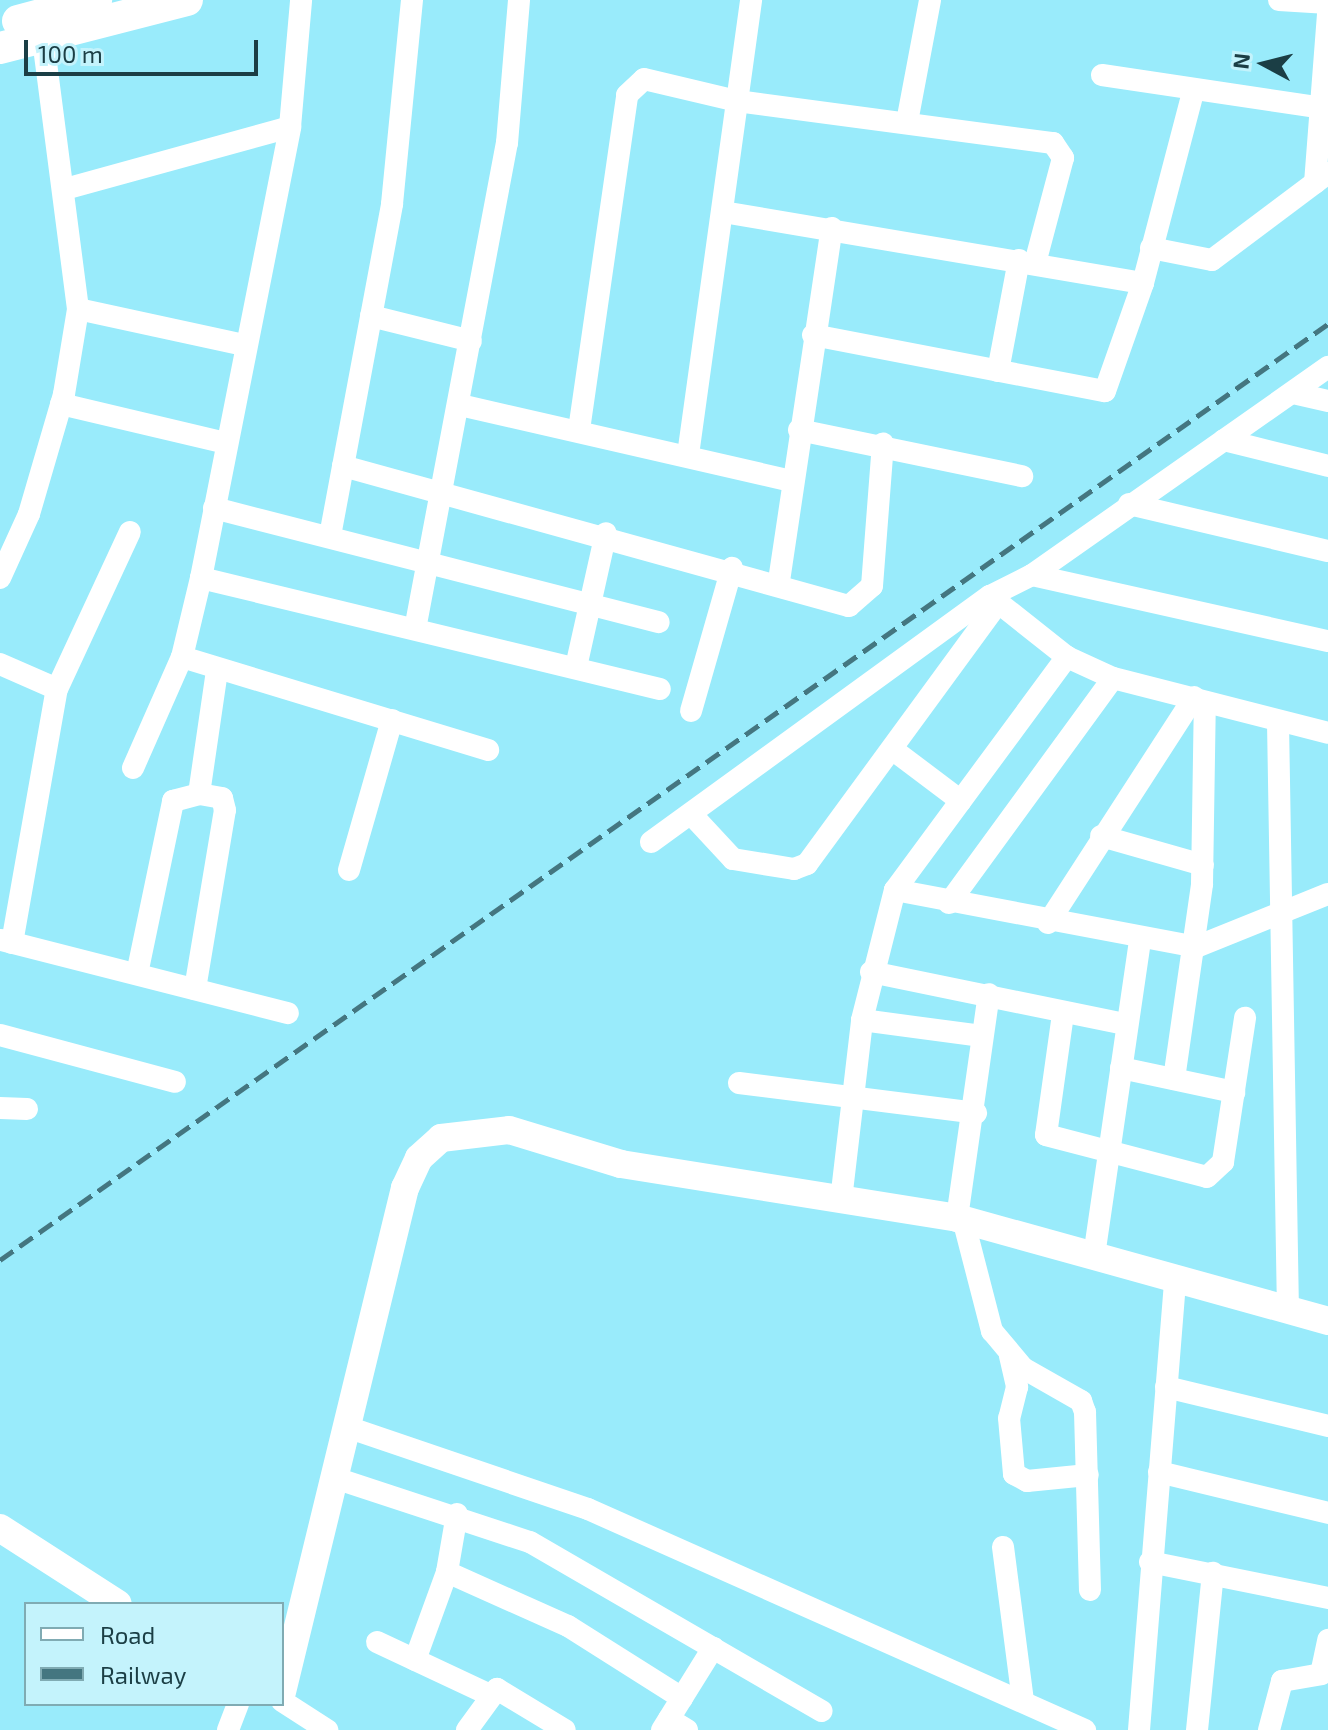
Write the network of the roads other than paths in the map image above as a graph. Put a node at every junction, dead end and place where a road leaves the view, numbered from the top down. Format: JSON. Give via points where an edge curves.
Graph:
{"nodes":[{"id":1,"x":187,"y":0,"type":"edge"},
{"id":2,"x":301,"y":0,"type":"edge"},
{"id":3,"x":412,"y":0,"type":"edge"},
{"id":4,"x":519,"y":0,"type":"edge"},
{"id":5,"x":751,"y":0,"type":"edge"},
{"id":6,"x":930,"y":0,"type":"edge"},
{"id":7,"x":1279,"y":0,"type":"edge"},
{"id":8,"x":89,"y":1,"type":"edge"},
{"id":9,"x":1328,"y":3,"type":"edge"},
{"id":10,"x":1328,"y":15,"type":"edge"},
{"id":11,"x":42,"y":26,"type":"junction"},
{"id":12,"x":0,"y":27,"type":"edge"},
{"id":13,"x":0,"y":48,"type":"edge"},
{"id":14,"x":1102,"y":75,"type":"dead end"},
{"id":15,"x":1323,"y":83,"type":"edge"},
{"id":16,"x":1193,"y":93,"type":"junction"},
{"id":17,"x":737,"y":101,"type":"junction"},
{"id":18,"x":1316,"y":107,"type":"junction"},
{"id":19,"x":907,"y":122,"type":"junction"},
{"id":20,"x":290,"y":127,"type":"junction"},
{"id":21,"x":1322,"y":178,"type":"edge"},
{"id":22,"x":65,"y":189,"type":"junction"},
{"id":23,"x":723,"y":212,"type":"junction"},
{"id":24,"x":832,"y":228,"type":"junction"},
{"id":25,"x":1151,"y":248,"type":"junction"},
{"id":26,"x":1027,"y":261,"type":"junction"},
{"id":27,"x":1143,"y":283,"type":"junction"},
{"id":28,"x":78,"y":309,"type":"junction"},
{"id":29,"x":371,"y":316,"type":"junction"},
{"id":30,"x":813,"y":335,"type":"junction"},
{"id":31,"x":471,"y":341,"type":"junction"},
{"id":32,"x":245,"y":345,"type":"junction"},
{"id":33,"x":1328,"y":367,"type":"edge"},
{"id":34,"x":998,"y":371,"type":"junction"},
{"id":35,"x":1293,"y":393,"type":"junction"},
{"id":36,"x":1328,"y":401,"type":"edge"},
{"id":37,"x":61,"y":404,"type":"junction"},
{"id":38,"x":460,"y":405,"type":"junction"},
{"id":39,"x":579,"y":430,"type":"junction"},
{"id":40,"x":799,"y":430,"type":"junction"},
{"id":41,"x":1224,"y":440,"type":"junction"},
{"id":42,"x":226,"y":443,"type":"junction"},
{"id":43,"x":883,"y":443,"type":"junction"},
{"id":44,"x":688,"y":455,"type":"junction"},
{"id":45,"x":343,"y":466,"type":"junction"},
{"id":46,"x":1328,"y":466,"type":"edge"},
{"id":47,"x":1022,"y":476,"type":"dead end"},
{"id":48,"x":791,"y":481,"type":"junction"},
{"id":49,"x":445,"y":492,"type":"junction"},
{"id":50,"x":1129,"y":504,"type":"junction"},
{"id":51,"x":214,"y":508,"type":"junction"},
{"id":52,"x":130,"y":532,"type":"dead end"},
{"id":53,"x":606,"y":533,"type":"junction"},
{"id":54,"x":330,"y":536,"type":"junction"},
{"id":55,"x":1328,"y":551,"type":"edge"},
{"id":56,"x":429,"y":565,"type":"junction"},
{"id":57,"x":732,"y":568,"type":"junction"},
{"id":58,"x":1032,"y":575,"type":"junction"},
{"id":59,"x":0,"y":578,"type":"edge"},
{"id":60,"x":201,"y":578,"type":"junction"},
{"id":61,"x":779,"y":581,"type":"junction"},
{"id":62,"x":994,"y":600,"type":"junction"},
{"id":63,"x":590,"y":603,"type":"junction"},
{"id":64,"x":659,"y":622,"type":"dead end"},
{"id":65,"x":416,"y":624,"type":"junction"},
{"id":66,"x":1328,"y":641,"type":"edge"},
{"id":67,"x":182,"y":657,"type":"junction"},
{"id":68,"x":1067,"y":657,"type":"junction"},
{"id":69,"x":0,"y":664,"type":"edge"},
{"id":70,"x":576,"y":667,"type":"junction"},
{"id":71,"x":217,"y":671,"type":"junction"},
{"id":72,"x":1113,"y":678,"type":"junction"},
{"id":73,"x":57,"y":689,"type":"junction"},
{"id":74,"x":660,"y":689,"type":"dead end"},
{"id":75,"x":1200,"y":700,"type":"junction"},
{"id":76,"x":691,"y":711,"type":"dead end"},
{"id":77,"x":392,"y":720,"type":"junction"},
{"id":78,"x":1278,"y":722,"type":"junction"},
{"id":79,"x":1328,"y":733,"type":"edge"},
{"id":80,"x":892,"y":749,"type":"junction"},
{"id":81,"x":488,"y":750,"type":"dead end"},
{"id":82,"x":133,"y":768,"type":"dead end"},
{"id":83,"x":199,"y":794,"type":"junction"},
{"id":84,"x":961,"y":801,"type":"junction"},
{"id":85,"x":692,"y":815,"type":"junction"},
{"id":86,"x":1101,"y":836,"type":"junction"},
{"id":87,"x":651,"y":842,"type":"dead end"},
{"id":88,"x":1203,"y":865,"type":"junction"},
{"id":89,"x":349,"y":870,"type":"dead end"},
{"id":90,"x":895,"y":890,"type":"junction"},
{"id":91,"x":1328,"y":894,"type":"edge"},
{"id":92,"x":949,"y":903,"type":"junction"},
{"id":93,"x":1286,"y":911,"type":"junction"},
{"id":94,"x":1048,"y":923,"type":"junction"},
{"id":95,"x":1140,"y":940,"type":"junction"},
{"id":96,"x":6,"y":941,"type":"edge"},
{"id":97,"x":1196,"y":947,"type":"junction"},
{"id":98,"x":871,"y":972,"type":"junction"},
{"id":99,"x":137,"y":974,"type":"junction"},
{"id":100,"x":195,"y":989,"type":"junction"},
{"id":101,"x":989,"y":994,"type":"junction"},
{"id":102,"x":288,"y":1013,"type":"dead end"},
{"id":103,"x":1063,"y":1014,"type":"junction"},
{"id":104,"x":1245,"y":1018,"type":"dead end"},
{"id":105,"x":862,"y":1020,"type":"junction"},
{"id":106,"x":1125,"y":1024,"type":"junction"},
{"id":107,"x":0,"y":1035,"type":"edge"},
{"id":108,"x":982,"y":1036,"type":"junction"},
{"id":109,"x":1121,"y":1068,"type":"junction"},
{"id":110,"x":1174,"y":1079,"type":"junction"},
{"id":111,"x":175,"y":1082,"type":"dead end"},
{"id":112,"x":739,"y":1083,"type":"dead end"},
{"id":113,"x":1234,"y":1092,"type":"junction"},
{"id":114,"x":854,"y":1094,"type":"junction"},
{"id":115,"x":0,"y":1108,"type":"edge"},
{"id":116,"x":27,"y":1109,"type":"dead end"},
{"id":117,"x":976,"y":1113,"type":"junction"},
{"id":118,"x":1111,"y":1153,"type":"junction"},
{"id":119,"x":841,"y":1200,"type":"junction"},
{"id":120,"x":960,"y":1219,"type":"junction"},
{"id":121,"x":1094,"y":1256,"type":"junction"},
{"id":122,"x":1175,"y":1279,"type":"junction"},
{"id":123,"x":1288,"y":1312,"type":"junction"},
{"id":124,"x":1328,"y":1321,"type":"edge"},
{"id":125,"x":1010,"y":1356,"type":"junction"},
{"id":126,"x":1166,"y":1387,"type":"junction"},
{"id":127,"x":1328,"y":1426,"type":"edge"},
{"id":128,"x":350,"y":1428,"type":"junction"},
{"id":129,"x":1159,"y":1472,"type":"junction"},
{"id":130,"x":1088,"y":1475,"type":"junction"},
{"id":131,"x":338,"y":1479,"type":"junction"},
{"id":132,"x":1328,"y":1513,"type":"edge"},
{"id":133,"x":457,"y":1514,"type":"junction"},
{"id":134,"x":0,"y":1528,"type":"edge"},
{"id":135,"x":1003,"y":1547,"type":"dead end"},
{"id":136,"x":1150,"y":1562,"type":"junction"},
{"id":137,"x":447,"y":1572,"type":"junction"},
{"id":138,"x":1213,"y":1573,"type":"junction"},
{"id":139,"x":1090,"y":1590,"type":"dead end"},
{"id":140,"x":1328,"y":1598,"type":"edge"},
{"id":141,"x":115,"y":1602,"type":"edge"},
{"id":142,"x":1328,"y":1640,"type":"edge"},
{"id":143,"x":377,"y":1642,"type":"dead end"},
{"id":144,"x":713,"y":1648,"type":"junction"},
{"id":145,"x":415,"y":1660,"type":"junction"},
{"id":146,"x":284,"y":1684,"type":"edge"},
{"id":147,"x":488,"y":1694,"type":"junction"},
{"id":148,"x":682,"y":1698,"type":"junction"},
{"id":149,"x":1023,"y":1701,"type":"junction"},
{"id":150,"x":284,"y":1702,"type":"edge"},
{"id":151,"x":237,"y":1706,"type":"edge"},
{"id":152,"x":821,"y":1711,"type":"dead end"},
{"id":153,"x":672,"y":1726,"type":"edge"},
{"id":154,"x":228,"y":1730,"type":"edge"},
{"id":155,"x":327,"y":1730,"type":"edge"},
{"id":156,"x":467,"y":1730,"type":"edge"},
{"id":157,"x":565,"y":1730,"type":"edge"},
{"id":158,"x":1085,"y":1730,"type":"edge"},
{"id":159,"x":1139,"y":1730,"type":"edge"},
{"id":160,"x":1197,"y":1730,"type":"edge"},
{"id":161,"x":1269,"y":1730,"type":"edge"}],
"edges":[{"from":1,"to":11,"type":"highway"},
{"from":2,"to":20,"type":"street"},
{"from":3,"to":29,"type":"street","via":[[392,204]]},
{"from":4,"to":31,"type":"street","via":[[507,143]]},
{"from":5,"to":17,"type":"street"},
{"from":6,"to":19,"type":"street"},
{"from":7,"to":9,"type":"street"},
{"from":8,"to":11,"type":"highway"},
{"from":10,"to":15,"type":"street"},
{"from":11,"to":12,"type":"highway"},
{"from":11,"to":13,"type":"highway"},
{"from":11,"to":22,"type":"street"},
{"from":14,"to":16,"type":"street"},
{"from":15,"to":18,"type":"street"},
{"from":16,"to":18,"type":"street"},
{"from":16,"to":25,"type":"street"},
{"from":17,"to":19,"type":"street"},
{"from":17,"to":23,"type":"street"},
{"from":17,"to":39,"type":"street","via":[[644,79],[627,95]]},
{"from":18,"to":21,"type":"street"},
{"from":19,"to":26,"type":"street","via":[[1063,148]]},
{"from":20,"to":22,"type":"street"},
{"from":20,"to":32,"type":"street"},
{"from":21,"to":25,"type":"street","via":[[1212,260]]},
{"from":22,"to":28,"type":"street"},
{"from":23,"to":24,"type":"street"},
{"from":23,"to":44,"type":"street"},
{"from":24,"to":26,"type":"street"},
{"from":24,"to":30,"type":"street"},
{"from":25,"to":27,"type":"street"},
{"from":26,"to":27,"type":"street"},
{"from":26,"to":34,"type":"street"},
{"from":27,"to":34,"type":"street","via":[[1105,391]]},
{"from":28,"to":32,"type":"street"},
{"from":28,"to":37,"type":"street"},
{"from":29,"to":31,"type":"street"},
{"from":29,"to":45,"type":"street"},
{"from":30,"to":34,"type":"street"},
{"from":30,"to":40,"type":"street"},
{"from":31,"to":38,"type":"street"},
{"from":32,"to":42,"type":"street"},
{"from":33,"to":35,"type":"street"},
{"from":35,"to":36,"type":"street"},
{"from":35,"to":41,"type":"street"},
{"from":37,"to":42,"type":"street"},
{"from":37,"to":59,"type":"street","via":[[29,514]]},
{"from":38,"to":39,"type":"street"},
{"from":38,"to":49,"type":"street"},
{"from":39,"to":44,"type":"street"},
{"from":40,"to":43,"type":"street"},
{"from":40,"to":48,"type":"street"},
{"from":41,"to":46,"type":"street"},
{"from":41,"to":50,"type":"street"},
{"from":42,"to":51,"type":"street"},
{"from":43,"to":47,"type":"street"},
{"from":43,"to":61,"type":"street","via":[[877,561],[861,602],[849,606]]},
{"from":44,"to":48,"type":"street"},
{"from":45,"to":49,"type":"street"},
{"from":45,"to":54,"type":"street"},
{"from":48,"to":61,"type":"street"},
{"from":49,"to":53,"type":"street"},
{"from":49,"to":56,"type":"street"},
{"from":50,"to":55,"type":"street"},
{"from":50,"to":58,"type":"street"},
{"from":51,"to":54,"type":"street"},
{"from":51,"to":60,"type":"street"},
{"from":52,"to":73,"type":"street"},
{"from":53,"to":57,"type":"street"},
{"from":53,"to":63,"type":"street"},
{"from":54,"to":56,"type":"street"},
{"from":56,"to":63,"type":"street"},
{"from":56,"to":65,"type":"street"},
{"from":57,"to":61,"type":"street"},
{"from":57,"to":76,"type":"street"},
{"from":58,"to":62,"type":"street"},
{"from":58,"to":66,"type":"street"},
{"from":60,"to":65,"type":"street"},
{"from":60,"to":67,"type":"street"},
{"from":62,"to":68,"type":"street"},
{"from":62,"to":80,"type":"street"},
{"from":62,"to":85,"type":"street"},
{"from":63,"to":64,"type":"street"},
{"from":63,"to":70,"type":"street"},
{"from":65,"to":70,"type":"street"},
{"from":67,"to":71,"type":"street"},
{"from":67,"to":82,"type":"street"},
{"from":68,"to":72,"type":"street"},
{"from":68,"to":84,"type":"street"},
{"from":69,"to":73,"type":"street"},
{"from":70,"to":74,"type":"street"},
{"from":71,"to":77,"type":"street"},
{"from":71,"to":83,"type":"street"},
{"from":72,"to":75,"type":"street"},
{"from":72,"to":92,"type":"street"},
{"from":73,"to":96,"type":"street"},
{"from":75,"to":78,"type":"street"},
{"from":75,"to":86,"type":"street"},
{"from":75,"to":88,"type":"street"},
{"from":77,"to":81,"type":"street"},
{"from":77,"to":89,"type":"street"},
{"from":78,"to":79,"type":"street"},
{"from":78,"to":93,"type":"street"},
{"from":80,"to":84,"type":"street"},
{"from":80,"to":85,"type":"street","via":[[807,864],[794,869],[724,855]]},
{"from":83,"to":99,"type":"street","via":[[173,801]]},
{"from":83,"to":100,"type":"street","via":[[222,798],[225,810]]},
{"from":84,"to":90,"type":"street"},
{"from":85,"to":87,"type":"street"},
{"from":86,"to":88,"type":"street"},
{"from":86,"to":94,"type":"street"},
{"from":88,"to":97,"type":"street"},
{"from":90,"to":92,"type":"street"},
{"from":90,"to":98,"type":"street"},
{"from":91,"to":93,"type":"street"},
{"from":92,"to":94,"type":"street"},
{"from":93,"to":97,"type":"street"},
{"from":93,"to":123,"type":"street"},
{"from":94,"to":95,"type":"street"},
{"from":95,"to":97,"type":"street"},
{"from":95,"to":106,"type":"street"},
{"from":96,"to":99,"type":"street"},
{"from":97,"to":110,"type":"street"},
{"from":98,"to":101,"type":"street"},
{"from":98,"to":105,"type":"street"},
{"from":99,"to":100,"type":"street"},
{"from":100,"to":102,"type":"street"},
{"from":101,"to":103,"type":"street"},
{"from":101,"to":108,"type":"street"},
{"from":103,"to":106,"type":"street"},
{"from":103,"to":118,"type":"street","via":[[1043,1131]]},
{"from":104,"to":113,"type":"street"},
{"from":105,"to":108,"type":"street"},
{"from":105,"to":114,"type":"street"},
{"from":106,"to":109,"type":"street"},
{"from":107,"to":111,"type":"street"},
{"from":108,"to":117,"type":"street"},
{"from":109,"to":110,"type":"street"},
{"from":109,"to":118,"type":"street"},
{"from":110,"to":113,"type":"street"},
{"from":112,"to":114,"type":"street"},
{"from":113,"to":118,"type":"street","via":[[1216,1174]]},
{"from":114,"to":117,"type":"street"},
{"from":114,"to":119,"type":"street"},
{"from":115,"to":116,"type":"street"},
{"from":117,"to":120,"type":"street"},
{"from":118,"to":121,"type":"street"},
{"from":119,"to":120,"type":"main road"},
{"from":119,"to":128,"type":"main road","via":[[621,1164],[509,1130],[441,1138],[419,1158],[405,1188]]},
{"from":120,"to":121,"type":"main road"},
{"from":120,"to":125,"type":"street","via":[[992,1331]]},
{"from":121,"to":122,"type":"main road"},
{"from":122,"to":123,"type":"main road"},
{"from":122,"to":126,"type":"street"},
{"from":123,"to":124,"type":"main road"},
{"from":125,"to":130,"type":"street","via":[[1081,1401]]},
{"from":125,"to":130,"type":"street","via":[[1017,1387],[1009,1418],[1014,1474],[1027,1481]]},
{"from":126,"to":127,"type":"street"},
{"from":126,"to":129,"type":"street"},
{"from":128,"to":131,"type":"main road"},
{"from":128,"to":149,"type":"street","via":[[588,1509]]},
{"from":129,"to":132,"type":"street"},
{"from":129,"to":136,"type":"street"},
{"from":130,"to":139,"type":"street"},
{"from":131,"to":133,"type":"street"},
{"from":131,"to":146,"type":"main road"},
{"from":133,"to":137,"type":"street"},
{"from":133,"to":144,"type":"street","via":[[530,1542]]},
{"from":134,"to":141,"type":"main road"},
{"from":135,"to":149,"type":"street"},
{"from":136,"to":138,"type":"street"},
{"from":136,"to":159,"type":"street"},
{"from":137,"to":145,"type":"street"},
{"from":137,"to":148,"type":"street","via":[[568,1626]]},
{"from":138,"to":140,"type":"street"},
{"from":138,"to":160,"type":"street"},
{"from":142,"to":161,"type":"street","via":[[1321,1674],[1282,1681]]},
{"from":143,"to":145,"type":"street"},
{"from":144,"to":148,"type":"street"},
{"from":144,"to":152,"type":"street"},
{"from":145,"to":147,"type":"street"},
{"from":147,"to":156,"type":"street"},
{"from":147,"to":157,"type":"street","via":[[510,1693]]},
{"from":148,"to":153,"type":"street"},
{"from":149,"to":158,"type":"street"},
{"from":150,"to":155,"type":"street"},
{"from":151,"to":154,"type":"street"}]}
